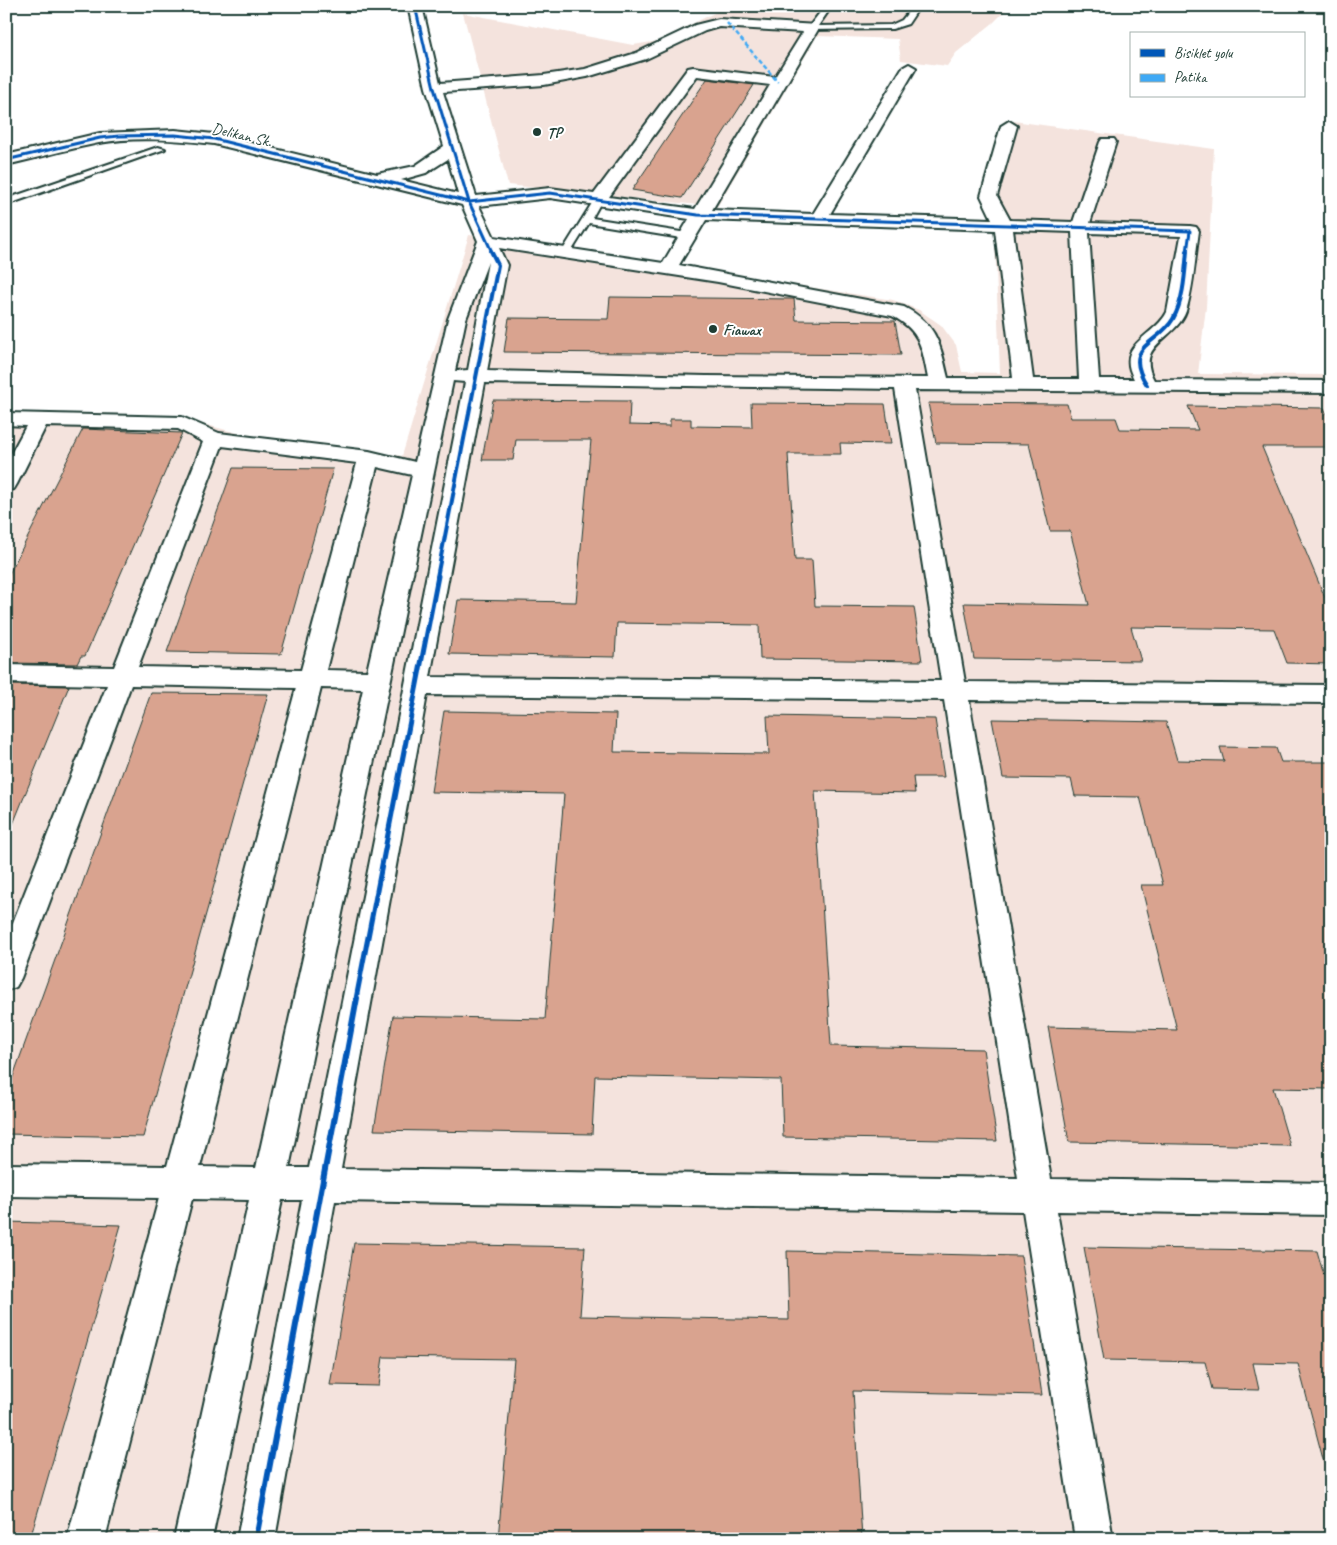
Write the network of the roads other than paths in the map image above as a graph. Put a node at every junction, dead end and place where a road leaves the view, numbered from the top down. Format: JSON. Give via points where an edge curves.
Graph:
{"nodes":[{"id":1,"x":415,"y":6,"type":"edge"},
{"id":2,"x":828,"y":6,"type":"edge"},
{"id":3,"x":917,"y":6,"type":"edge"},
{"id":4,"x":812,"y":28,"type":"junction"},
{"id":5,"x":909,"y":68,"type":"dead end"},
{"id":6,"x":778,"y":82,"type":"junction"},
{"id":7,"x":434,"y":88,"type":"junction"},
{"id":8,"x":1009,"y":126,"type":"dead end"},
{"id":9,"x":1108,"y":142,"type":"dead end"},
{"id":10,"x":452,"y":146,"type":"junction"},
{"id":11,"x":161,"y":149,"type":"dead end"},
{"id":12,"x":6,"y":160,"type":"edge"},
{"id":13,"x":374,"y":178,"type":"junction"},
{"id":14,"x":598,"y":200,"type":"junction"},
{"id":15,"x":6,"y":202,"type":"edge"},
{"id":16,"x":469,"y":202,"type":"junction"},
{"id":17,"x":698,"y":215,"type":"junction"},
{"id":18,"x":819,"y":218,"type":"junction"},
{"id":19,"x":586,"y":220,"type":"junction"},
{"id":20,"x":1003,"y":224,"type":"junction"},
{"id":21,"x":1080,"y":226,"type":"junction"},
{"id":22,"x":687,"y":236,"type":"junction"},
{"id":23,"x":487,"y":241,"type":"junction"},
{"id":24,"x":566,"y":253,"type":"junction"},
{"id":25,"x":668,"y":269,"type":"junction"},
{"id":26,"x":444,"y":375,"type":"junction"},
{"id":27,"x":476,"y":376,"type":"junction"},
{"id":28,"x":904,"y":383,"type":"junction"},
{"id":29,"x":939,"y":384,"type":"junction"},
{"id":30,"x":1024,"y":384,"type":"junction"},
{"id":31,"x":1089,"y":385,"type":"junction"},
{"id":32,"x":1147,"y":385,"type":"junction"},
{"id":33,"x":1331,"y":387,"type":"edge"},
{"id":34,"x":6,"y":418,"type":"edge"},
{"id":35,"x":39,"y":420,"type":"junction"},
{"id":36,"x":214,"y":439,"type":"junction"},
{"id":37,"x":369,"y":458,"type":"junction"},
{"id":38,"x":423,"y":471,"type":"junction"},
{"id":39,"x":6,"y":484,"type":"edge"},
{"id":40,"x":6,"y":674,"type":"edge"},
{"id":41,"x":123,"y":676,"type":"junction"},
{"id":42,"x":311,"y":679,"type":"junction"},
{"id":43,"x":377,"y":680,"type":"junction"},
{"id":44,"x":416,"y":686,"type":"junction"},
{"id":45,"x":955,"y":691,"type":"junction"},
{"id":46,"x":1331,"y":694,"type":"edge"},
{"id":47,"x":6,"y":978,"type":"edge"},
{"id":48,"x":6,"y":1180,"type":"edge"},
{"id":49,"x":179,"y":1184,"type":"junction"},
{"id":50,"x":322,"y":1184,"type":"junction"},
{"id":51,"x":269,"y":1186,"type":"junction"},
{"id":52,"x":1038,"y":1195,"type":"junction"},
{"id":53,"x":1331,"y":1199,"type":"edge"},
{"id":54,"x":86,"y":1539,"type":"edge"},
{"id":55,"x":193,"y":1539,"type":"edge"},
{"id":56,"x":256,"y":1539,"type":"edge"},
{"id":57,"x":1094,"y":1539,"type":"edge"}],
"edges":[{"from":1,"to":7,"type":"street"},
{"from":2,"to":4,"type":"lane"},
{"from":3,"to":4,"type":"lane","via":[[905,22],[892,27]]},
{"from":4,"to":6,"type":"street"},
{"from":4,"to":7,"type":"street","via":[[719,24],[700,28],[641,56],[587,73],[544,80]]},
{"from":5,"to":18,"type":"street"},
{"from":6,"to":14,"type":"street","via":[[693,71]]},
{"from":6,"to":17,"type":"street"},
{"from":7,"to":10,"type":"street"},
{"from":8,"to":20,"type":"street","via":[[989,196]]},
{"from":9,"to":21,"type":"street"},
{"from":10,"to":13,"type":"street","via":[[426,168],[401,176]]},
{"from":10,"to":16,"type":"street"},
{"from":11,"to":15,"type":"lane"},
{"from":12,"to":13,"type":"street","name":"Delikan Sk.","via":[[100,138],[176,135],[214,139]]},
{"from":13,"to":16,"type":"street","name":"Delikan Sk."},
{"from":14,"to":16,"type":"street","via":[[550,193]]},
{"from":14,"to":17,"type":"street"},
{"from":14,"to":19,"type":"lane"},
{"from":16,"to":23,"type":"street"},
{"from":17,"to":18,"type":"street"},
{"from":17,"to":22,"type":"street"},
{"from":18,"to":20,"type":"street"},
{"from":19,"to":22,"type":"lane"},
{"from":19,"to":24,"type":"lane"},
{"from":20,"to":21,"type":"street"},
{"from":20,"to":30,"type":"street"},
{"from":21,"to":31,"type":"street"},
{"from":21,"to":32,"type":"street","via":[[1190,231],[1176,315],[1167,328],[1146,344],[1139,357],[1141,376]]},
{"from":22,"to":25,"type":"street"},
{"from":23,"to":24,"type":"street"},
{"from":23,"to":26,"type":"street","via":[[457,319]]},
{"from":23,"to":27,"type":"street","via":[[498,266]]},
{"from":24,"to":25,"type":"street"},
{"from":25,"to":29,"type":"street","via":[[888,308],[906,314],[926,333]]},
{"from":26,"to":27,"type":"street"},
{"from":26,"to":38,"type":"street"},
{"from":27,"to":28,"type":"street"},
{"from":27,"to":44,"type":"street"},
{"from":28,"to":29,"type":"street"},
{"from":28,"to":45,"type":"street"},
{"from":29,"to":30,"type":"street"},
{"from":30,"to":31,"type":"street"},
{"from":31,"to":32,"type":"street"},
{"from":32,"to":33,"type":"street"},
{"from":34,"to":35,"type":"street"},
{"from":35,"to":36,"type":"street","via":[[182,423]]},
{"from":35,"to":39,"type":"street"},
{"from":36,"to":37,"type":"street"},
{"from":36,"to":41,"type":"street"},
{"from":37,"to":38,"type":"street"},
{"from":37,"to":42,"type":"street"},
{"from":38,"to":43,"type":"street"},
{"from":40,"to":41,"type":"street"},
{"from":41,"to":42,"type":"street"},
{"from":41,"to":47,"type":"street"},
{"from":42,"to":43,"type":"street"},
{"from":42,"to":49,"type":"street"},
{"from":43,"to":51,"type":"street"},
{"from":44,"to":45,"type":"street"},
{"from":44,"to":50,"type":"street"},
{"from":45,"to":46,"type":"street"},
{"from":45,"to":52,"type":"street"},
{"from":48,"to":49,"type":"street"},
{"from":49,"to":51,"type":"street"},
{"from":49,"to":54,"type":"street"},
{"from":50,"to":51,"type":"street"},
{"from":50,"to":52,"type":"street"},
{"from":50,"to":56,"type":"street"},
{"from":51,"to":55,"type":"street"},
{"from":52,"to":53,"type":"street"},
{"from":52,"to":57,"type":"street"}]}
